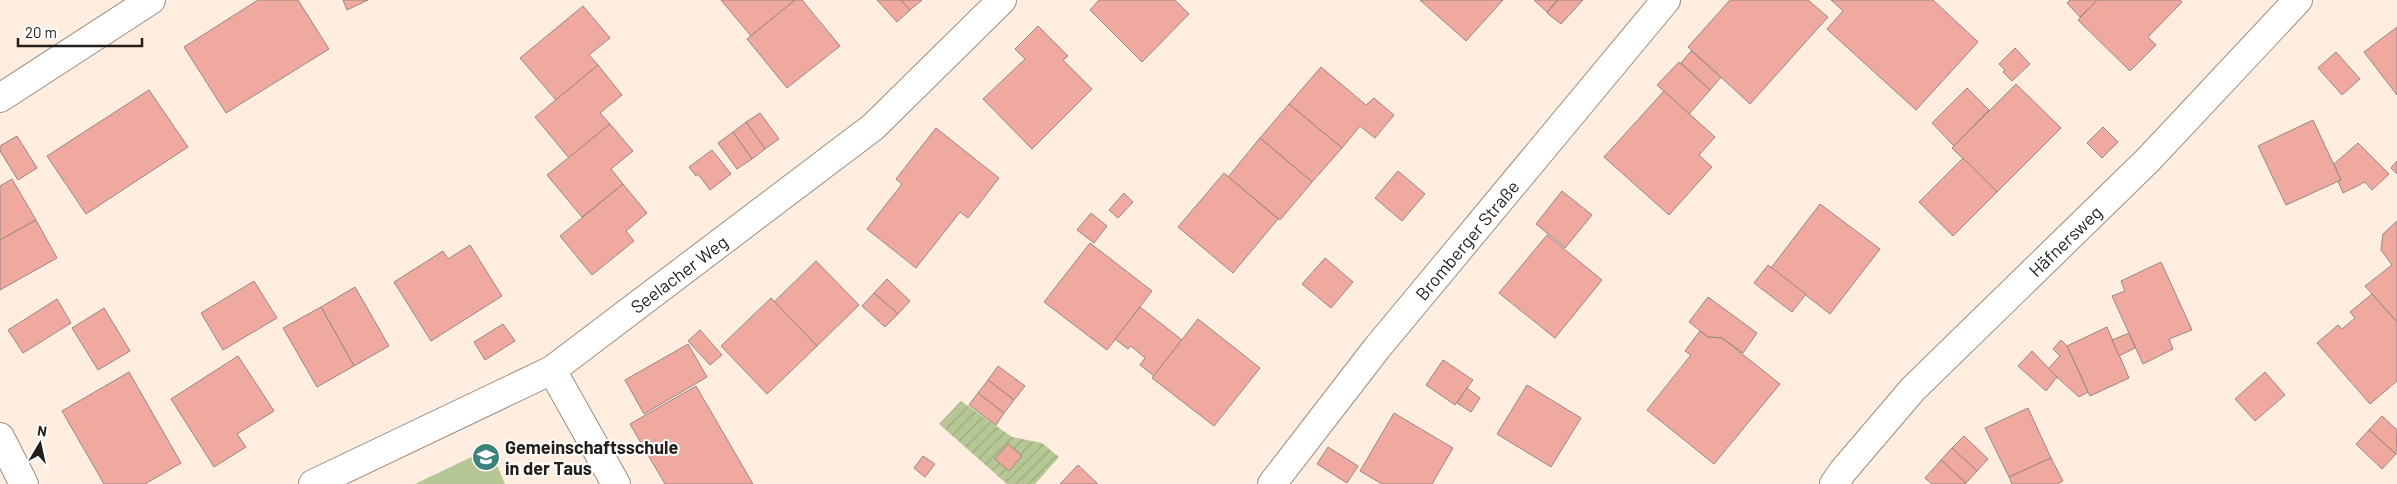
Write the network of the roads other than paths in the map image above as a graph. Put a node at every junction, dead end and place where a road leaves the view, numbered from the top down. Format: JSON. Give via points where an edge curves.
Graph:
{"nodes":[{"id":1,"x":151,"y":0,"type":"edge"},
{"id":2,"x":1002,"y":0,"type":"edge"},
{"id":3,"x":1666,"y":0,"type":"edge"},
{"id":4,"x":2298,"y":0,"type":"edge"},
{"id":5,"x":0,"y":98,"type":"edge"},
{"id":6,"x":552,"y":370,"type":"junction"},
{"id":7,"x":0,"y":438,"type":"edge"},
{"id":8,"x":24,"y":484,"type":"edge"},
{"id":9,"x":313,"y":484,"type":"edge"},
{"id":10,"x":616,"y":484,"type":"edge"},
{"id":11,"x":1272,"y":484,"type":"edge"},
{"id":12,"x":1834,"y":484,"type":"edge"}],
"edges":[{"from":1,"to":5,"type":"street"},
{"from":2,"to":6,"type":"street","name":"Seelacher Weg","via":[[874,127]]},
{"from":3,"to":11,"type":"street","name":"Bromberger Straße","via":[[1377,348]]},
{"from":4,"to":12,"type":"street","name":"Häfnersweg","via":[[2148,160],[1913,389]]},
{"from":6,"to":9,"type":"street","name":"Seelacher Weg"},
{"from":6,"to":10,"type":"street"},
{"from":7,"to":8,"type":"street"}]}
